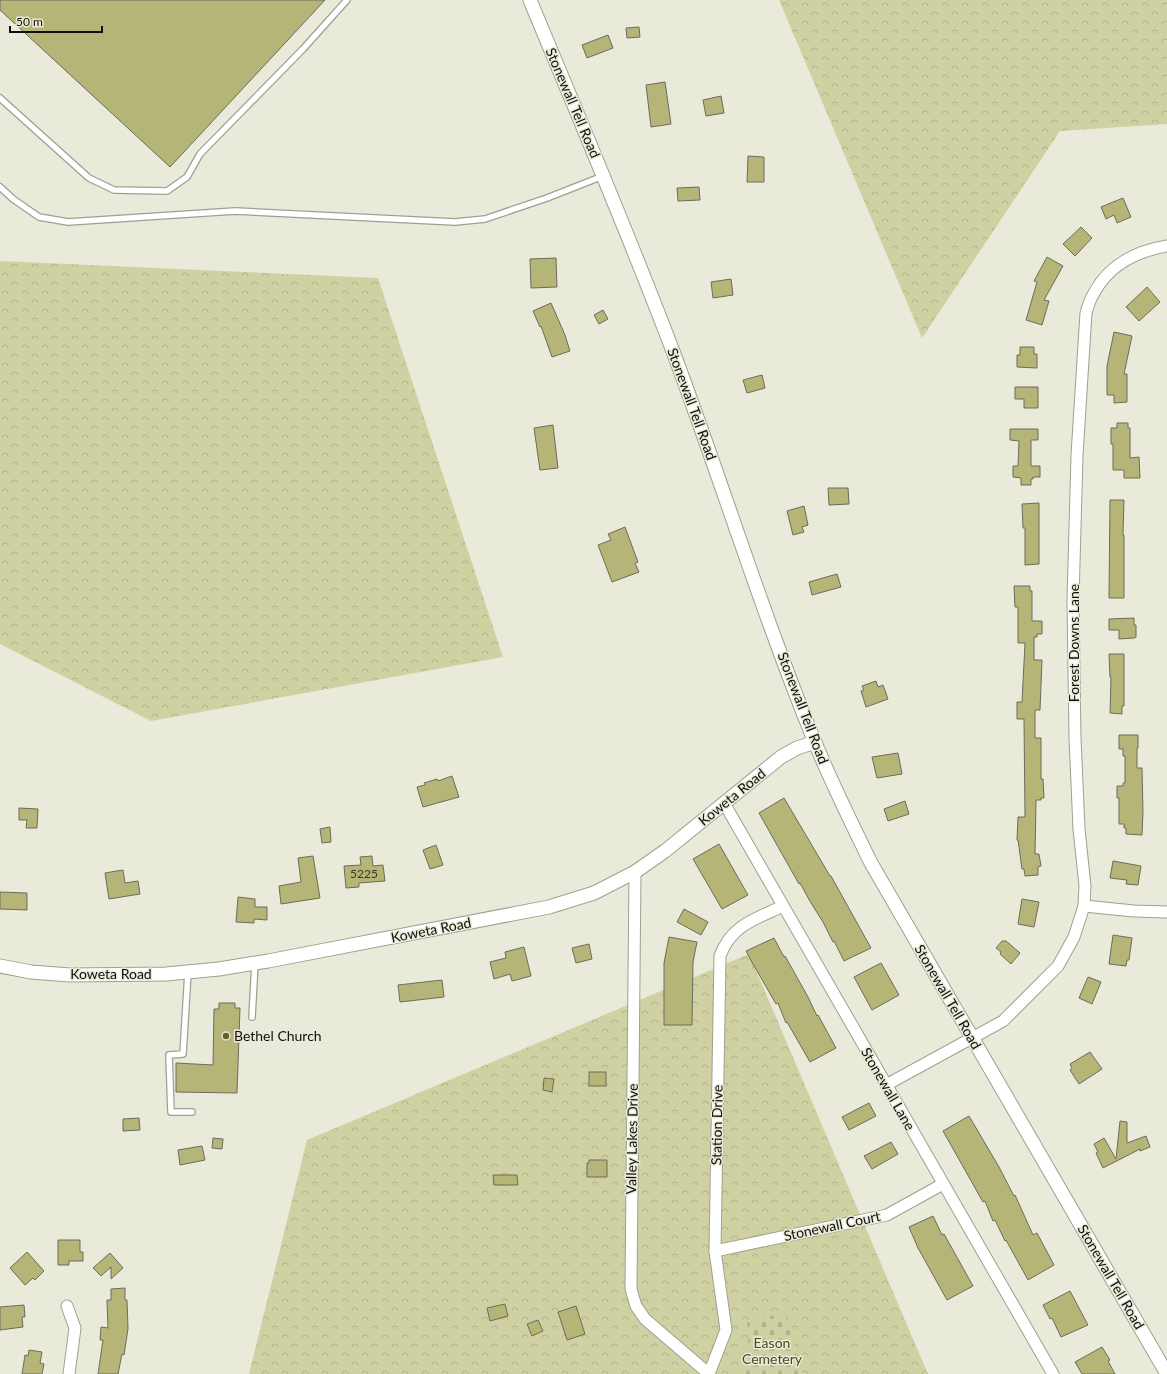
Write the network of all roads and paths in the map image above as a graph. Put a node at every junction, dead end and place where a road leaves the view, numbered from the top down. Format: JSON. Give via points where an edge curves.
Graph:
{"nodes":[{"id":1,"x":347,"y":0,"type":"edge"},
{"id":2,"x":530,"y":0,"type":"edge"},
{"id":3,"x":0,"y":98,"type":"edge"},
{"id":4,"x":604,"y":175,"type":"junction"},
{"id":5,"x":0,"y":187,"type":"edge"},
{"id":6,"x":1167,"y":246,"type":"edge"},
{"id":7,"x":815,"y":742,"type":"junction"},
{"id":8,"x":724,"y":803,"type":"junction"},
{"id":9,"x":635,"y":872,"type":"junction"},
{"id":10,"x":783,"y":906,"type":"junction"},
{"id":11,"x":1084,"y":906,"type":"junction"},
{"id":12,"x":1167,"y":912,"type":"edge"},
{"id":13,"x":254,"y":963,"type":"junction"},
{"id":14,"x":0,"y":966,"type":"edge"},
{"id":15,"x":188,"y":972,"type":"junction"},
{"id":16,"x":252,"y":1017,"type":"dead end"},
{"id":17,"x":972,"y":1038,"type":"junction"},
{"id":18,"x":886,"y":1085,"type":"junction"},
{"id":19,"x":192,"y":1112,"type":"dead end"},
{"id":20,"x":943,"y":1184,"type":"junction"},
{"id":21,"x":715,"y":1252,"type":"junction"},
{"id":22,"x":67,"y":1306,"type":"dead end"},
{"id":23,"x":69,"y":1374,"type":"edge"},
{"id":24,"x":709,"y":1374,"type":"edge"},
{"id":25,"x":1052,"y":1374,"type":"edge"},
{"id":26,"x":1166,"y":1374,"type":"edge"}],
"edges":[{"from":1,"to":3,"type":"lane","via":[[303,49],[200,154],[187,177],[167,190],[114,190],[89,178]]},
{"from":2,"to":4,"type":"street","name":"Stonewall Tell Road"},
{"from":4,"to":5,"type":"lane","via":[[506,213],[485,219],[455,222],[235,210],[68,222],[39,217],[13,200]]},
{"from":4,"to":7,"type":"street","name":"Stonewall Tell Road","via":[[674,355]]},
{"from":6,"to":11,"type":"street","name":"Forest Downs Lane","via":[[1136,255],[1118,265],[1104,277],[1093,293],[1086,313],[1076,455],[1073,600],[1075,738],[1079,829],[1085,886]]},
{"from":7,"to":8,"type":"street","name":"Koweta Road","via":[[781,757]]},
{"from":7,"to":17,"type":"street","name":"Stonewall Tell Road","via":[[872,863]]},
{"from":8,"to":9,"type":"street","name":"Koweta Road"},
{"from":8,"to":10,"type":"street","name":"Stonewall Lane"},
{"from":9,"to":13,"type":"street","name":"Koweta Road","via":[[594,893],[549,908]]},
{"from":9,"to":24,"type":"street","name":"Valley Lakes Drive","via":[[631,1289],[636,1306],[645,1319]]},
{"from":10,"to":18,"type":"street","name":"Stonewall Lane"},
{"from":10,"to":21,"type":"street","name":"Station Drive","via":[[748,923],[732,935],[724,944],[720,956]]},
{"from":11,"to":12,"type":"street"},
{"from":11,"to":17,"type":"street","name":"Forest Downs Lane","via":[[1074,938],[1058,966],[1003,1021]]},
{"from":13,"to":15,"type":"street","name":"Koweta Road"},
{"from":13,"to":16,"type":"lane"},
{"from":14,"to":15,"type":"street","name":"Koweta Road","via":[[70,975]]},
{"from":15,"to":19,"type":"lane","via":[[183,1054],[169,1055],[169,1062],[171,1112]]},
{"from":17,"to":18,"type":"street","name":"Forest Downs Lane"},
{"from":17,"to":26,"type":"street","name":"Stonewall Tell Road"},
{"from":18,"to":20,"type":"street","name":"Stonewall Lane"},
{"from":20,"to":21,"type":"street","name":"Stonewall Court","via":[[887,1215]]},
{"from":20,"to":25,"type":"street","name":"Stonewall Lane"},
{"from":21,"to":24,"type":"street","name":"Station Drive","via":[[726,1330]]},
{"from":22,"to":23,"type":"street","via":[[75,1328]]}]}
